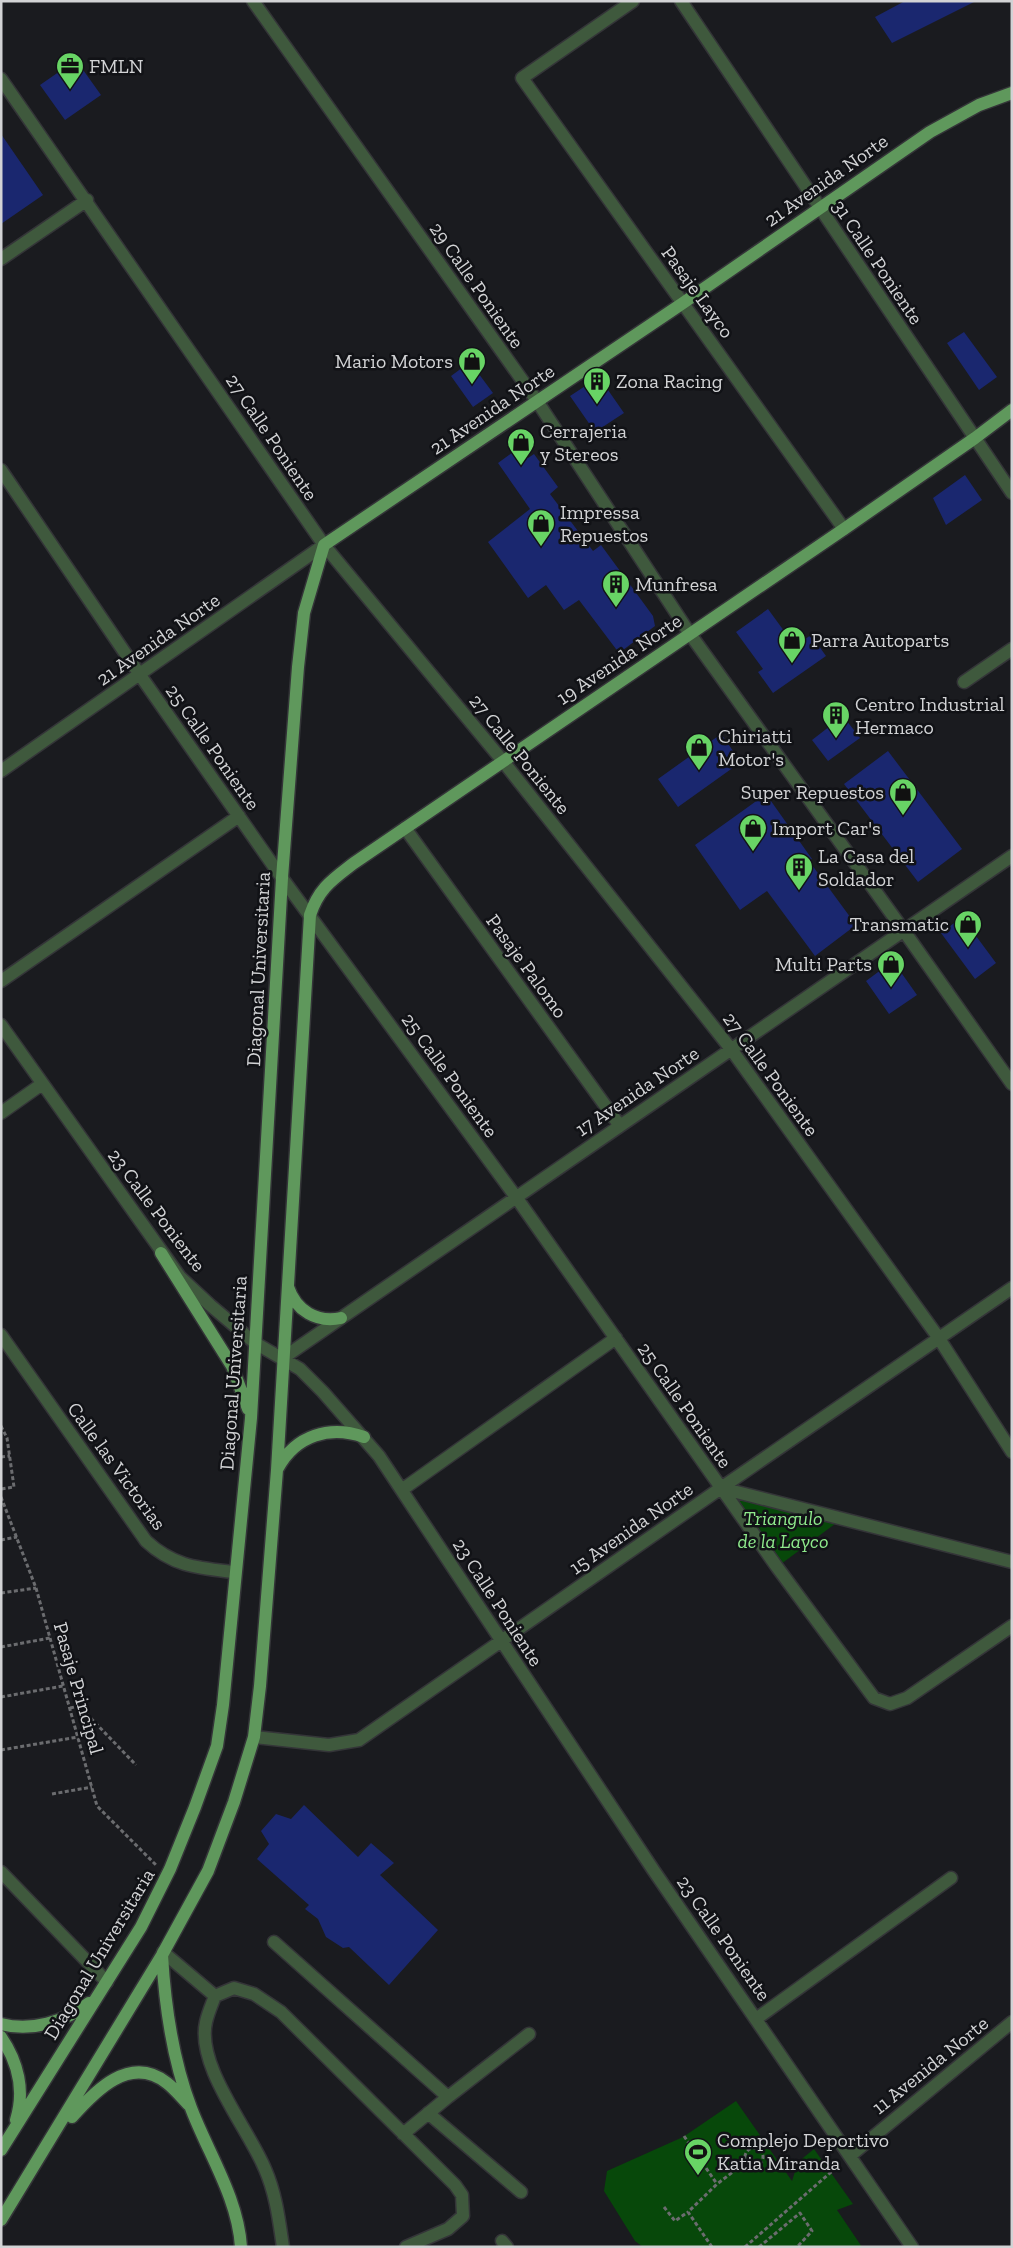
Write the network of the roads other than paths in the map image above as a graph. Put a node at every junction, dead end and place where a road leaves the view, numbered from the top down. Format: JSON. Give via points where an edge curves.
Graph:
{"nodes":[{"id":1,"x":253,"y":1,"type":"edge"},
{"id":2,"x":632,"y":1,"type":"edge"},
{"id":3,"x":681,"y":1,"type":"edge"},
{"id":4,"x":1,"y":78,"type":"edge"},
{"id":5,"x":1012,"y":93,"type":"edge"},
{"id":6,"x":87,"y":200,"type":"junction"},
{"id":7,"x":819,"y":208,"type":"junction"},
{"id":8,"x":1,"y":259,"type":"edge"},
{"id":9,"x":683,"y":303,"type":"junction"},
{"id":10,"x":537,"y":401,"type":"junction"},
{"id":11,"x":1012,"y":410,"type":"edge"},
{"id":12,"x":975,"y":438,"type":"junction"},
{"id":13,"x":1,"y":470,"type":"edge"},
{"id":14,"x":1012,"y":493,"type":"edge"},
{"id":15,"x":844,"y":529,"type":"junction"},
{"id":16,"x":324,"y":546,"type":"junction"},
{"id":17,"x":690,"y":634,"type":"junction"},
{"id":18,"x":1012,"y":649,"type":"edge"},
{"id":19,"x":140,"y":675,"type":"junction"},
{"id":20,"x":964,"y":682,"type":"dead end"},
{"id":21,"x":502,"y":760,"type":"junction"},
{"id":22,"x":1,"y":771,"type":"edge"},
{"id":23,"x":239,"y":816,"type":"junction"},
{"id":24,"x":405,"y":828,"type":"junction"},
{"id":25,"x":1012,"y":856,"type":"edge"},
{"id":26,"x":282,"y":878,"type":"junction"},
{"id":27,"x":310,"y":915,"type":"junction"},
{"id":28,"x":904,"y":931,"type":"junction"},
{"id":29,"x":1,"y":981,"type":"edge"},
{"id":30,"x":1,"y":1025,"type":"edge"},
{"id":31,"x":731,"y":1049,"type":"junction"},
{"id":32,"x":42,"y":1084,"type":"junction"},
{"id":33,"x":1012,"y":1084,"type":"edge"},
{"id":34,"x":1,"y":1113,"type":"edge"},
{"id":35,"x":620,"y":1126,"type":"junction"},
{"id":36,"x":516,"y":1196,"type":"junction"},
{"id":37,"x":161,"y":1253,"type":"junction"},
{"id":38,"x":288,"y":1285,"type":"junction"},
{"id":39,"x":1012,"y":1288,"type":"edge"},
{"id":40,"x":341,"y":1318,"type":"junction"},
{"id":41,"x":1,"y":1334,"type":"edge"},
{"id":42,"x":616,"y":1338,"type":"junction"},
{"id":43,"x":938,"y":1338,"type":"junction"},
{"id":44,"x":255,"y":1343,"type":"junction"},
{"id":45,"x":283,"y":1358,"type":"junction"},
{"id":46,"x":251,"y":1418,"type":"junction"},
{"id":47,"x":364,"y":1437,"type":"junction"},
{"id":48,"x":1012,"y":1452,"type":"edge"},
{"id":49,"x":277,"y":1470,"type":"junction"},
{"id":50,"x":721,"y":1488,"type":"junction"},
{"id":51,"x":403,"y":1489,"type":"junction"},
{"id":52,"x":1012,"y":1562,"type":"edge"},
{"id":53,"x":234,"y":1572,"type":"junction"},
{"id":54,"x":1012,"y":1626,"type":"edge"},
{"id":55,"x":501,"y":1642,"type":"junction"},
{"id":56,"x":254,"y":1737,"type":"junction"},
{"id":57,"x":1,"y":1872,"type":"edge"},
{"id":58,"x":951,"y":1878,"type":"dead end"},
{"id":59,"x":274,"y":1942,"type":"dead end"},
{"id":60,"x":163,"y":1953,"type":"junction"},
{"id":61,"x":107,"y":1982,"type":"junction"},
{"id":62,"x":214,"y":1996,"type":"junction"},
{"id":63,"x":97,"y":1997,"type":"junction"},
{"id":64,"x":756,"y":2019,"type":"junction"},
{"id":65,"x":1012,"y":2022,"type":"edge"},
{"id":66,"x":1,"y":2024,"type":"edge"},
{"id":67,"x":529,"y":2034,"type":"dead end"},
{"id":68,"x":1,"y":2037,"type":"edge"},
{"id":69,"x":448,"y":2097,"type":"junction"},
{"id":70,"x":190,"y":2107,"type":"junction"},
{"id":71,"x":428,"y":2113,"type":"junction"},
{"id":72,"x":403,"y":2134,"type":"junction"},
{"id":73,"x":52,"y":2139,"type":"junction"},
{"id":74,"x":5,"y":2144,"type":"edge"},
{"id":75,"x":850,"y":2156,"type":"junction"},
{"id":76,"x":521,"y":2192,"type":"dead end"},
{"id":77,"x":1,"y":2220,"type":"edge"},
{"id":78,"x":241,"y":2247,"type":"edge"},
{"id":79,"x":284,"y":2247,"type":"edge"},
{"id":80,"x":406,"y":2247,"type":"edge"},
{"id":81,"x":912,"y":2247,"type":"edge"}],
"edges":[{"from":1,"to":10,"type":"street","name":"29 Calle Poniente"},
{"from":2,"to":9,"type":"street","name":"Pasaje Layco","via":[[522,78]]},
{"from":3,"to":7,"type":"street","name":"31 Calle Poniente"},
{"from":4,"to":6,"type":"street","name":"27 Calle Poniente"},
{"from":5,"to":7,"type":"main road","name":"21 Avenida Norte","via":[[979,105],[936,128]]},
{"from":6,"to":8,"type":"street"},
{"from":6,"to":16,"type":"street","name":"27 Calle Poniente"},
{"from":7,"to":9,"type":"main road","name":"21 Avenida Norte"},
{"from":7,"to":12,"type":"street","name":"31 Calle Poniente"},
{"from":9,"to":10,"type":"main road","name":"21 Avenida Norte"},
{"from":9,"to":15,"type":"street","name":"Pasaje Layco"},
{"from":10,"to":16,"type":"main road","name":"21 Avenida Norte"},
{"from":10,"to":17,"type":"street","name":"29 Calle Poniente"},
{"from":11,"to":12,"type":"main road","name":"19 Avenida Norte"},
{"from":12,"to":14,"type":"street","name":"31 Calle Poniente"},
{"from":12,"to":15,"type":"main road","name":"19 Avenida Norte"},
{"from":13,"to":19,"type":"street","name":"25 Calle Poniente"},
{"from":15,"to":17,"type":"main road","name":"19 Avenida Norte"},
{"from":16,"to":19,"type":"street","name":"21 Avenida Norte"},
{"from":16,"to":21,"type":"street","name":"27 Calle Poniente"},
{"from":16,"to":26,"type":"main road","name":"Diagonal Universitaria","via":[[304,613]]},
{"from":17,"to":21,"type":"main road","name":"19 Avenida Norte"},
{"from":17,"to":28,"type":"street","name":"29 Calle Poniente"},
{"from":18,"to":20,"type":"street"},
{"from":19,"to":22,"type":"street","name":"21 Avenida Norte"},
{"from":19,"to":23,"type":"street","name":"25 Calle Poniente"},
{"from":21,"to":24,"type":"main road","name":"19 Avenida Norte"},
{"from":21,"to":31,"type":"street","name":"27 Calle Poniente"},
{"from":23,"to":26,"type":"street","name":"25 Calle Poniente"},
{"from":23,"to":29,"type":"street"},
{"from":24,"to":27,"type":"main road","name":"19 Avenida Norte","via":[[327,884],[316,897]]},
{"from":24,"to":35,"type":"street","name":"Pasaje Palomo"},
{"from":25,"to":28,"type":"street","name":"17 Avenida Norte"},
{"from":26,"to":27,"type":"street","name":"25 Calle Poniente"},
{"from":26,"to":44,"type":"main road","name":"Diagonal Universitaria"},
{"from":27,"to":36,"type":"street","name":"25 Calle Poniente"},
{"from":27,"to":38,"type":"main road"},
{"from":28,"to":31,"type":"street","name":"17 Avenida Norte"},
{"from":28,"to":33,"type":"street","name":"29 Calle Poniente"},
{"from":30,"to":32,"type":"street","name":"23 Calle Poniente"},
{"from":31,"to":35,"type":"street","name":"17 Avenida Norte"},
{"from":31,"to":43,"type":"street","name":"27 Calle Poniente"},
{"from":32,"to":34,"type":"street"},
{"from":32,"to":37,"type":"street","name":"23 Calle Poniente"},
{"from":35,"to":36,"type":"street","name":"17 Avenida Norte"},
{"from":36,"to":40,"type":"street","name":"17 Avenida Norte"},
{"from":36,"to":42,"type":"street","name":"25 Calle Poniente"},
{"from":37,"to":44,"type":"street","name":"23 Calle Poniente","via":[[195,1292]]},
{"from":37,"to":46,"type":"main road","via":[[232,1366]]},
{"from":38,"to":40,"type":"main road","via":[[296,1304],[307,1313],[320,1318]]},
{"from":38,"to":45,"type":"main road"},
{"from":39,"to":43,"type":"street","name":"15 Avenida Norte"},
{"from":40,"to":45,"type":"street","name":"17 Avenida Norte"},
{"from":41,"to":53,"type":"street","name":"Calle las Victorias","via":[[146,1541],[182,1564]]},
{"from":42,"to":50,"type":"street","name":"25 Calle Poniente"},
{"from":42,"to":51,"type":"street"},
{"from":43,"to":48,"type":"street","name":"27 Calle Poniente"},
{"from":43,"to":50,"type":"street","name":"15 Avenida Norte"},
{"from":44,"to":45,"type":"street","name":"23 Calle Poniente"},
{"from":44,"to":46,"type":"main road","name":"Diagonal Universitaria"},
{"from":45,"to":47,"type":"street","name":"23 Calle Poniente","via":[[314,1382]]},
{"from":45,"to":49,"type":"main road"},
{"from":46,"to":53,"type":"main road","name":"Diagonal Universitaria"},
{"from":47,"to":49,"type":"main road","via":[[342,1431],[319,1434],[299,1444]]},
{"from":47,"to":51,"type":"street","name":"23 Calle Poniente"},
{"from":49,"to":56,"type":"main road"},
{"from":50,"to":52,"type":"street"},
{"from":50,"to":54,"type":"street","name":"25 Calle Poniente","via":[[874,1698],[890,1704],[907,1698]]},
{"from":50,"to":55,"type":"street","name":"15 Avenida Norte"},
{"from":51,"to":55,"type":"street","name":"23 Calle Poniente"},
{"from":53,"to":61,"type":"main road","name":"Diagonal Universitaria","via":[[217,1746],[170,1869],[141,1927]]},
{"from":55,"to":56,"type":"street","name":"15 Avenida Norte","via":[[360,1740],[328,1745]]},
{"from":55,"to":64,"type":"street","name":"23 Calle Poniente"},
{"from":56,"to":60,"type":"main road","via":[[208,1871]]},
{"from":57,"to":61,"type":"street"},
{"from":58,"to":64,"type":"street"},
{"from":59,"to":69,"type":"street"},
{"from":60,"to":62,"type":"street"},
{"from":60,"to":70,"type":"main road","via":[[165,2007],[175,2058]]},
{"from":60,"to":73,"type":"main road"},
{"from":61,"to":63,"type":"main road","name":"Diagonal Universitaria"},
{"from":62,"to":72,"type":"street","via":[[234,1988],[265,2001]]},
{"from":62,"to":79,"type":"street","via":[[205,2022],[205,2043],[210,2063],[264,2167],[275,2196]]},
{"from":63,"to":66,"type":"main road","via":[[78,2012],[55,2022],[31,2027]]},
{"from":63,"to":74,"type":"main road","name":"Diagonal Universitaria"},
{"from":64,"to":75,"type":"street","name":"23 Calle Poniente"},
{"from":65,"to":75,"type":"street","name":"11 Avenida Norte"},
{"from":67,"to":69,"type":"street"},
{"from":68,"to":74,"type":"main road","via":[[18,2074],[20,2096],[17,2118]]},
{"from":69,"to":71,"type":"street"},
{"from":70,"to":73,"type":"main road","via":[[166,2082],[149,2074],[132,2072],[102,2086]]},
{"from":70,"to":78,"type":"main road","via":[[234,2207]]},
{"from":71,"to":72,"type":"street"},
{"from":71,"to":76,"type":"street"},
{"from":72,"to":80,"type":"street","via":[[456,2185],[462,2195],[463,2216],[448,2229]]},
{"from":73,"to":77,"type":"main road"},
{"from":75,"to":81,"type":"street","name":"23 Calle Poniente"}]}
